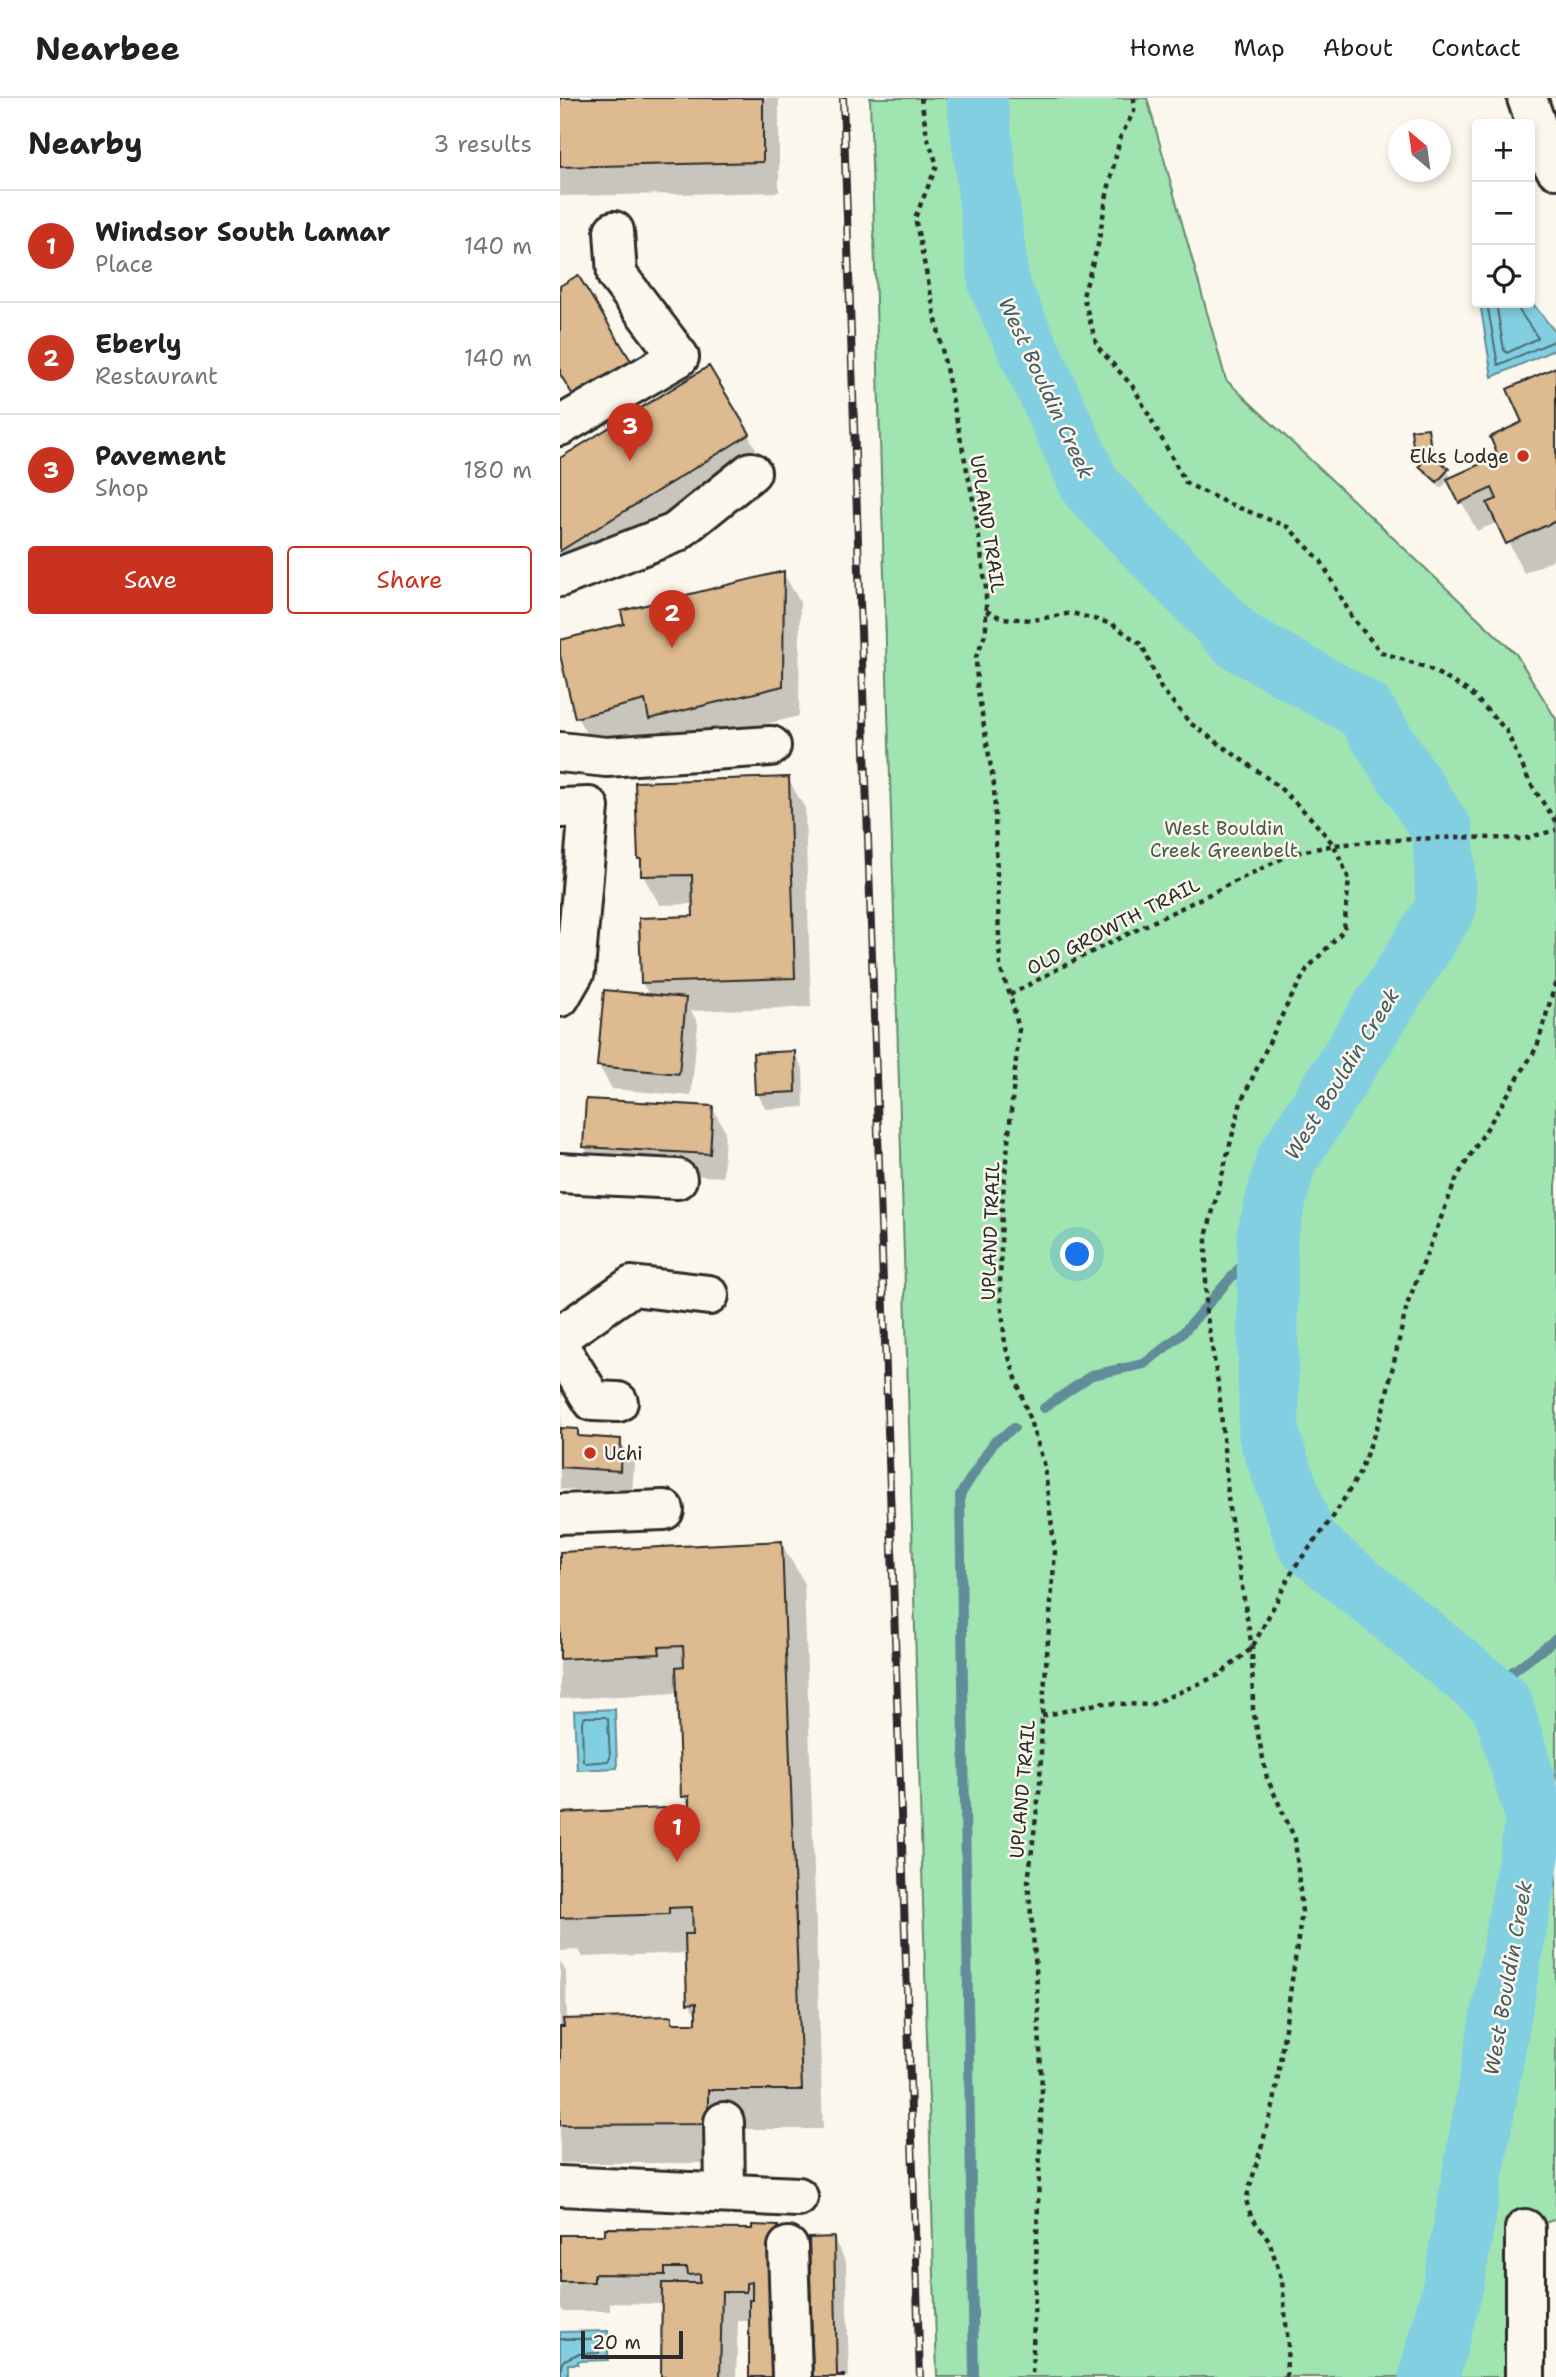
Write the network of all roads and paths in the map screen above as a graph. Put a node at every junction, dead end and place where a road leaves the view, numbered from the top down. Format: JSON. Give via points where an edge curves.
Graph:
{"nodes":[{"id":1,"x":921,"y":98,"type":"edge"},
{"id":2,"x":1134,"y":98,"type":"edge"},
{"id":3,"x":1527,"y":98,"type":"edge"},
{"id":4,"x":1556,"y":169,"type":"edge"},
{"id":5,"x":614,"y":230,"type":"dead end"},
{"id":6,"x":560,"y":426,"type":"edge"},
{"id":7,"x":751,"y":472,"type":"dead end"},
{"id":8,"x":560,"y":577,"type":"edge"},
{"id":9,"x":986,"y":611,"type":"junction"},
{"id":10,"x":771,"y":746,"type":"dead end"},
{"id":11,"x":560,"y":752,"type":"edge"},
{"id":12,"x":560,"y":808,"type":"edge"},
{"id":13,"x":1556,"y":822,"type":"edge"},
{"id":14,"x":1556,"y":830,"type":"edge"},
{"id":15,"x":1334,"y":845,"type":"junction"},
{"id":16,"x":1556,"y":981,"type":"edge"},
{"id":17,"x":1010,"y":995,"type":"junction"},
{"id":18,"x":560,"y":997,"type":"edge"},
{"id":19,"x":560,"y":1173,"type":"edge"},
{"id":20,"x":677,"y":1179,"type":"dead end"},
{"id":21,"x":709,"y":1295,"type":"dead end"},
{"id":22,"x":560,"y":1336,"type":"edge"},
{"id":23,"x":560,"y":1348,"type":"edge"},
{"id":24,"x":618,"y":1402,"type":"dead end"},
{"id":25,"x":664,"y":1510,"type":"dead end"},
{"id":26,"x":560,"y":1514,"type":"edge"},
{"id":27,"x":1252,"y":1648,"type":"junction"},
{"id":28,"x":1042,"y":1716,"type":"junction"},
{"id":29,"x":724,"y":2122,"type":"dead end"},
{"id":30,"x":560,"y":2186,"type":"edge"},
{"id":31,"x":726,"y":2192,"type":"junction"},
{"id":32,"x":798,"y":2197,"type":"dead end"},
{"id":33,"x":1525,"y":2230,"type":"dead end"},
{"id":34,"x":789,"y":2247,"type":"dead end"},
{"id":35,"x":792,"y":2377,"type":"edge"},
{"id":36,"x":1032,"y":2377,"type":"edge"},
{"id":37,"x":1286,"y":2377,"type":"edge"},
{"id":38,"x":1525,"y":2377,"type":"edge"}],
"edges":[{"from":1,"to":9,"type":"path","name":"UPLAND TRAIL","via":[[937,165],[915,218],[975,509]]},
{"from":2,"to":13,"type":"path","via":[[1134,111],[1120,138],[1083,296],[1097,346],[1134,387],[1186,482],[1287,527],[1321,561],[1353,619],[1381,652],[1428,668],[1470,692],[1506,730],[1530,783]]},
{"from":3,"to":4,"type":"street","via":[[1546,154]]},
{"from":5,"to":6,"type":"street","via":[[617,275],[679,357]]},
{"from":7,"to":8,"type":"street","via":[[676,533]]},
{"from":9,"to":15,"type":"path","via":[[1002,618],[1033,620],[1072,613],[1112,624],[1142,645],[1161,688],[1191,723],[1277,785]]},
{"from":9,"to":17,"type":"path","name":"UPLAND TRAIL","via":[[986,632],[976,657],[977,685],[994,785],[1000,968]]},
{"from":10,"to":11,"type":"street","via":[[606,757]]},
{"from":12,"to":18,"type":"street","via":[[589,807],[575,971]]},
{"from":14,"to":15,"type":"path","name":"OLD GROWTH TRAIL","via":[[1523,839],[1459,837]]},
{"from":15,"to":17,"type":"path","name":"OLD GROWTH TRAIL","via":[[1291,854]]},
{"from":15,"to":27,"type":"path","via":[[1349,879],[1343,930],[1307,969],[1241,1101],[1206,1237],[1206,1311],[1219,1389],[1229,1508]]},
{"from":16,"to":27,"type":"path","via":[[1537,1047],[1457,1177],[1407,1305],[1382,1415],[1358,1476],[1294,1568]]},
{"from":17,"to":28,"type":"path","name":"UPLAND TRAIL","via":[[1019,1029],[1002,1205],[1000,1287],[1005,1345],[1044,1463],[1055,1552]]},
{"from":19,"to":20,"type":"street"},
{"from":21,"to":22,"type":"street","via":[[632,1286]]},
{"from":23,"to":24,"type":"street","via":[[593,1401]]},
{"from":25,"to":26,"type":"street"},
{"from":27,"to":28,"type":"path","via":[[1219,1675],[1150,1705],[1101,1703]]},
{"from":27,"to":37,"type":"path","via":[[1253,1710],[1267,1778],[1295,1839],[1302,1912],[1275,2103],[1247,2200],[1251,2217],[1269,2240],[1282,2281]]},
{"from":28,"to":36,"type":"path","name":"UPLAND TRAIL","via":[[1040,1785],[1027,1882],[1037,1968],[1042,2090]]},
{"from":29,"to":31,"type":"street"},
{"from":30,"to":31,"type":"street"},
{"from":31,"to":32,"type":"street"},
{"from":33,"to":38,"type":"street"},
{"from":34,"to":35,"type":"street"}]}
